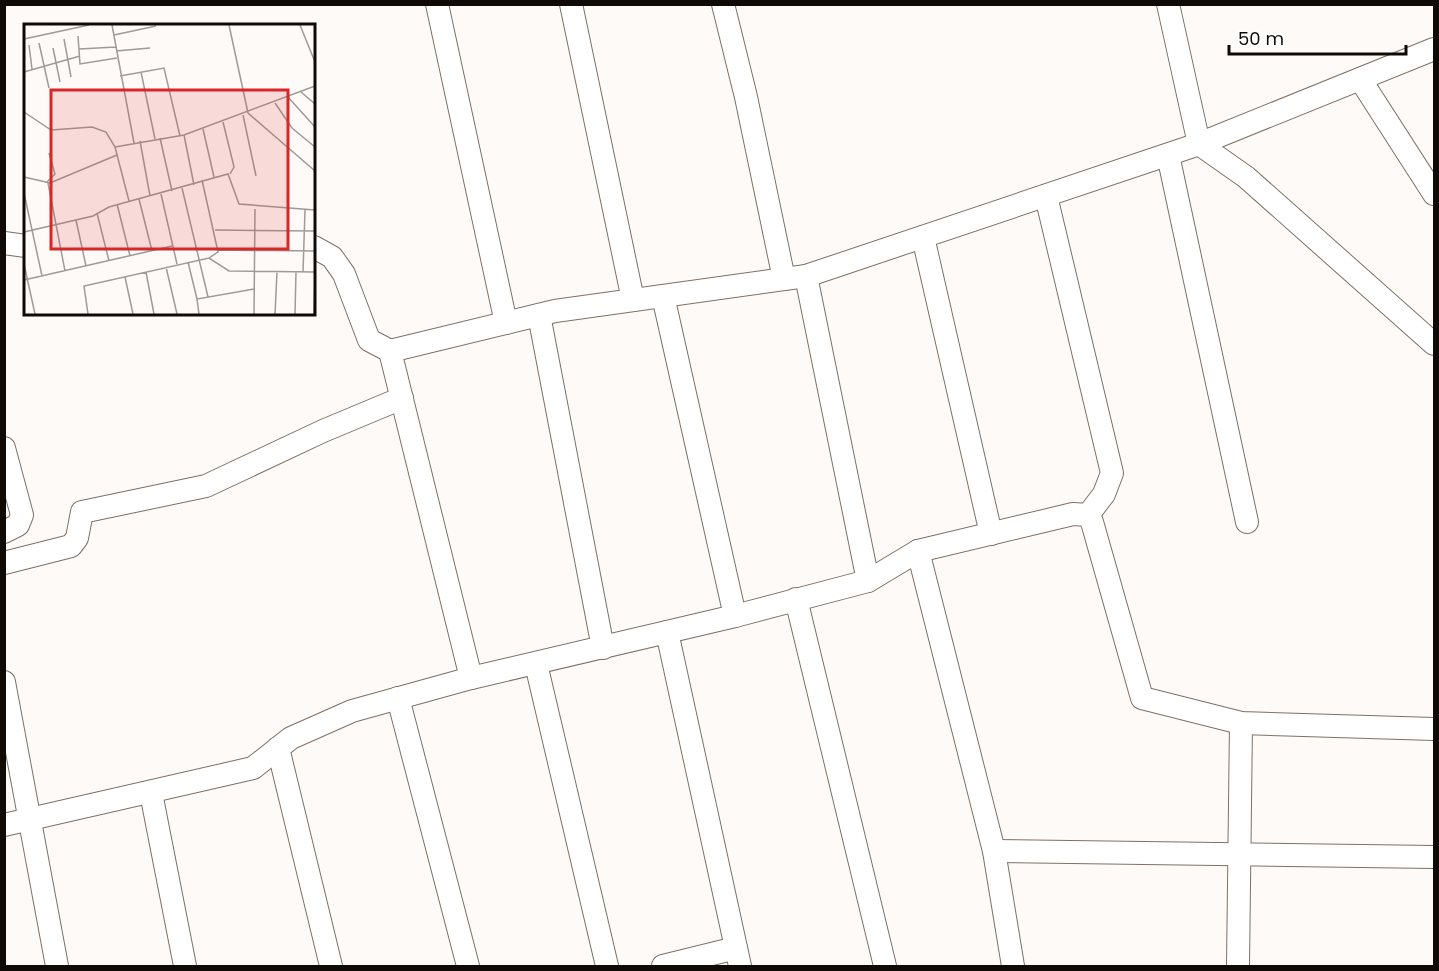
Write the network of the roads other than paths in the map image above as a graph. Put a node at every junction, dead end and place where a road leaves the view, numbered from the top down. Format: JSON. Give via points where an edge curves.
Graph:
{"nodes":[{"id":1,"x":437,"y":4,"type":"edge"},
{"id":2,"x":571,"y":4,"type":"edge"},
{"id":3,"x":723,"y":4,"type":"edge"},
{"id":4,"x":1168,"y":4,"type":"edge"},
{"id":5,"x":1434,"y":49,"type":"edge"},
{"id":6,"x":1360,"y":79,"type":"junction"},
{"id":7,"x":1199,"y":144,"type":"junction"},
{"id":8,"x":1168,"y":155,"type":"junction"},
{"id":9,"x":1434,"y":194,"type":"edge"},
{"id":10,"x":1046,"y":196,"type":"junction"},
{"id":11,"x":923,"y":237,"type":"junction"},
{"id":12,"x":4,"y":243,"type":"edge"},
{"id":13,"x":24,"y":246,"type":"edge"},
{"id":14,"x":315,"y":248,"type":"edge"},
{"id":15,"x":795,"y":278,"type":"junction"},
{"id":16,"x":663,"y":296,"type":"junction"},
{"id":17,"x":633,"y":300,"type":"junction"},
{"id":18,"x":539,"y":315,"type":"junction"},
{"id":19,"x":506,"y":323,"type":"junction"},
{"id":20,"x":1434,"y":344,"type":"edge"},
{"id":21,"x":390,"y":351,"type":"junction"},
{"id":22,"x":402,"y":398,"type":"junction"},
{"id":23,"x":4,"y":448,"type":"edge"},
{"id":24,"x":1088,"y":515,"type":"junction"},
{"id":25,"x":1247,"y":522,"type":"dead end"},
{"id":26,"x":4,"y":532,"type":"edge"},
{"id":27,"x":991,"y":534,"type":"junction"},
{"id":28,"x":918,"y":551,"type":"junction"},
{"id":29,"x":4,"y":563,"type":"edge"},
{"id":30,"x":868,"y":581,"type":"junction"},
{"id":31,"x":796,"y":599,"type":"junction"},
{"id":32,"x":735,"y":616,"type":"junction"},
{"id":33,"x":667,"y":632,"type":"junction"},
{"id":34,"x":603,"y":648,"type":"junction"},
{"id":35,"x":536,"y":664,"type":"junction"},
{"id":36,"x":471,"y":678,"type":"junction"},
{"id":37,"x":4,"y":682,"type":"edge"},
{"id":38,"x":398,"y":698,"type":"junction"},
{"id":39,"x":1240,"y":723,"type":"junction"},
{"id":40,"x":1434,"y":729,"type":"edge"},
{"id":41,"x":278,"y":748,"type":"junction"},
{"id":42,"x":151,"y":792,"type":"junction"},
{"id":43,"x":30,"y":819,"type":"junction"},
{"id":44,"x":4,"y":825,"type":"edge"},
{"id":45,"x":994,"y":851,"type":"junction"},
{"id":46,"x":1239,"y":854,"type":"junction"},
{"id":47,"x":1434,"y":857,"type":"edge"},
{"id":48,"x":738,"y":957,"type":"edge"},
{"id":49,"x":57,"y":966,"type":"edge"},
{"id":50,"x":185,"y":966,"type":"edge"},
{"id":51,"x":331,"y":966,"type":"edge"},
{"id":52,"x":468,"y":966,"type":"edge"},
{"id":53,"x":607,"y":966,"type":"edge"},
{"id":54,"x":663,"y":966,"type":"edge"},
{"id":55,"x":885,"y":966,"type":"edge"},
{"id":56,"x":1013,"y":966,"type":"edge"},
{"id":57,"x":1238,"y":966,"type":"edge"}],
"edges":[{"from":1,"to":19,"type":"street"},
{"from":2,"to":17,"type":"street"},
{"from":3,"to":15,"type":"street"},
{"from":4,"to":7,"type":"street"},
{"from":5,"to":6,"type":"street"},
{"from":6,"to":7,"type":"street"},
{"from":6,"to":9,"type":"street"},
{"from":7,"to":8,"type":"street"},
{"from":7,"to":20,"type":"street","via":[[1246,177]]},
{"from":8,"to":10,"type":"street"},
{"from":8,"to":25,"type":"street"},
{"from":10,"to":11,"type":"street"},
{"from":10,"to":24,"type":"street","via":[[1112,473],[1104,494]]},
{"from":11,"to":15,"type":"street"},
{"from":11,"to":27,"type":"street"},
{"from":12,"to":13,"type":"street"},
{"from":14,"to":21,"type":"street","via":[[332,257],[344,274],[369,340]]},
{"from":15,"to":16,"type":"street"},
{"from":15,"to":30,"type":"street"},
{"from":16,"to":17,"type":"street"},
{"from":16,"to":32,"type":"street"},
{"from":17,"to":18,"type":"street"},
{"from":18,"to":19,"type":"street"},
{"from":18,"to":34,"type":"street"},
{"from":19,"to":21,"type":"street"},
{"from":21,"to":22,"type":"street"},
{"from":22,"to":29,"type":"street","via":[[206,486],[82,512],[77,538],[71,546]]},
{"from":22,"to":36,"type":"street"},
{"from":23,"to":26,"type":"street","via":[[22,515],[18,525]]},
{"from":24,"to":27,"type":"street","via":[[1073,514]]},
{"from":24,"to":39,"type":"street","via":[[1142,698]]},
{"from":27,"to":28,"type":"street"},
{"from":28,"to":30,"type":"street"},
{"from":28,"to":45,"type":"street"},
{"from":30,"to":31,"type":"street"},
{"from":31,"to":32,"type":"street"},
{"from":31,"to":55,"type":"street"},
{"from":32,"to":33,"type":"street"},
{"from":33,"to":34,"type":"street"},
{"from":33,"to":48,"type":"street"},
{"from":34,"to":35,"type":"street"},
{"from":35,"to":36,"type":"street"},
{"from":35,"to":53,"type":"street"},
{"from":36,"to":38,"type":"street"},
{"from":37,"to":43,"type":"street"},
{"from":38,"to":41,"type":"street","via":[[352,711],[291,738]]},
{"from":38,"to":52,"type":"street"},
{"from":39,"to":40,"type":"street"},
{"from":39,"to":46,"type":"street"},
{"from":41,"to":42,"type":"street","via":[[253,768]]},
{"from":41,"to":51,"type":"street"},
{"from":42,"to":43,"type":"street"},
{"from":42,"to":50,"type":"street"},
{"from":43,"to":44,"type":"street"},
{"from":43,"to":49,"type":"street"},
{"from":45,"to":46,"type":"street"},
{"from":45,"to":56,"type":"street"},
{"from":46,"to":47,"type":"street"},
{"from":46,"to":57,"type":"street"},
{"from":48,"to":54,"type":"street"}]}
